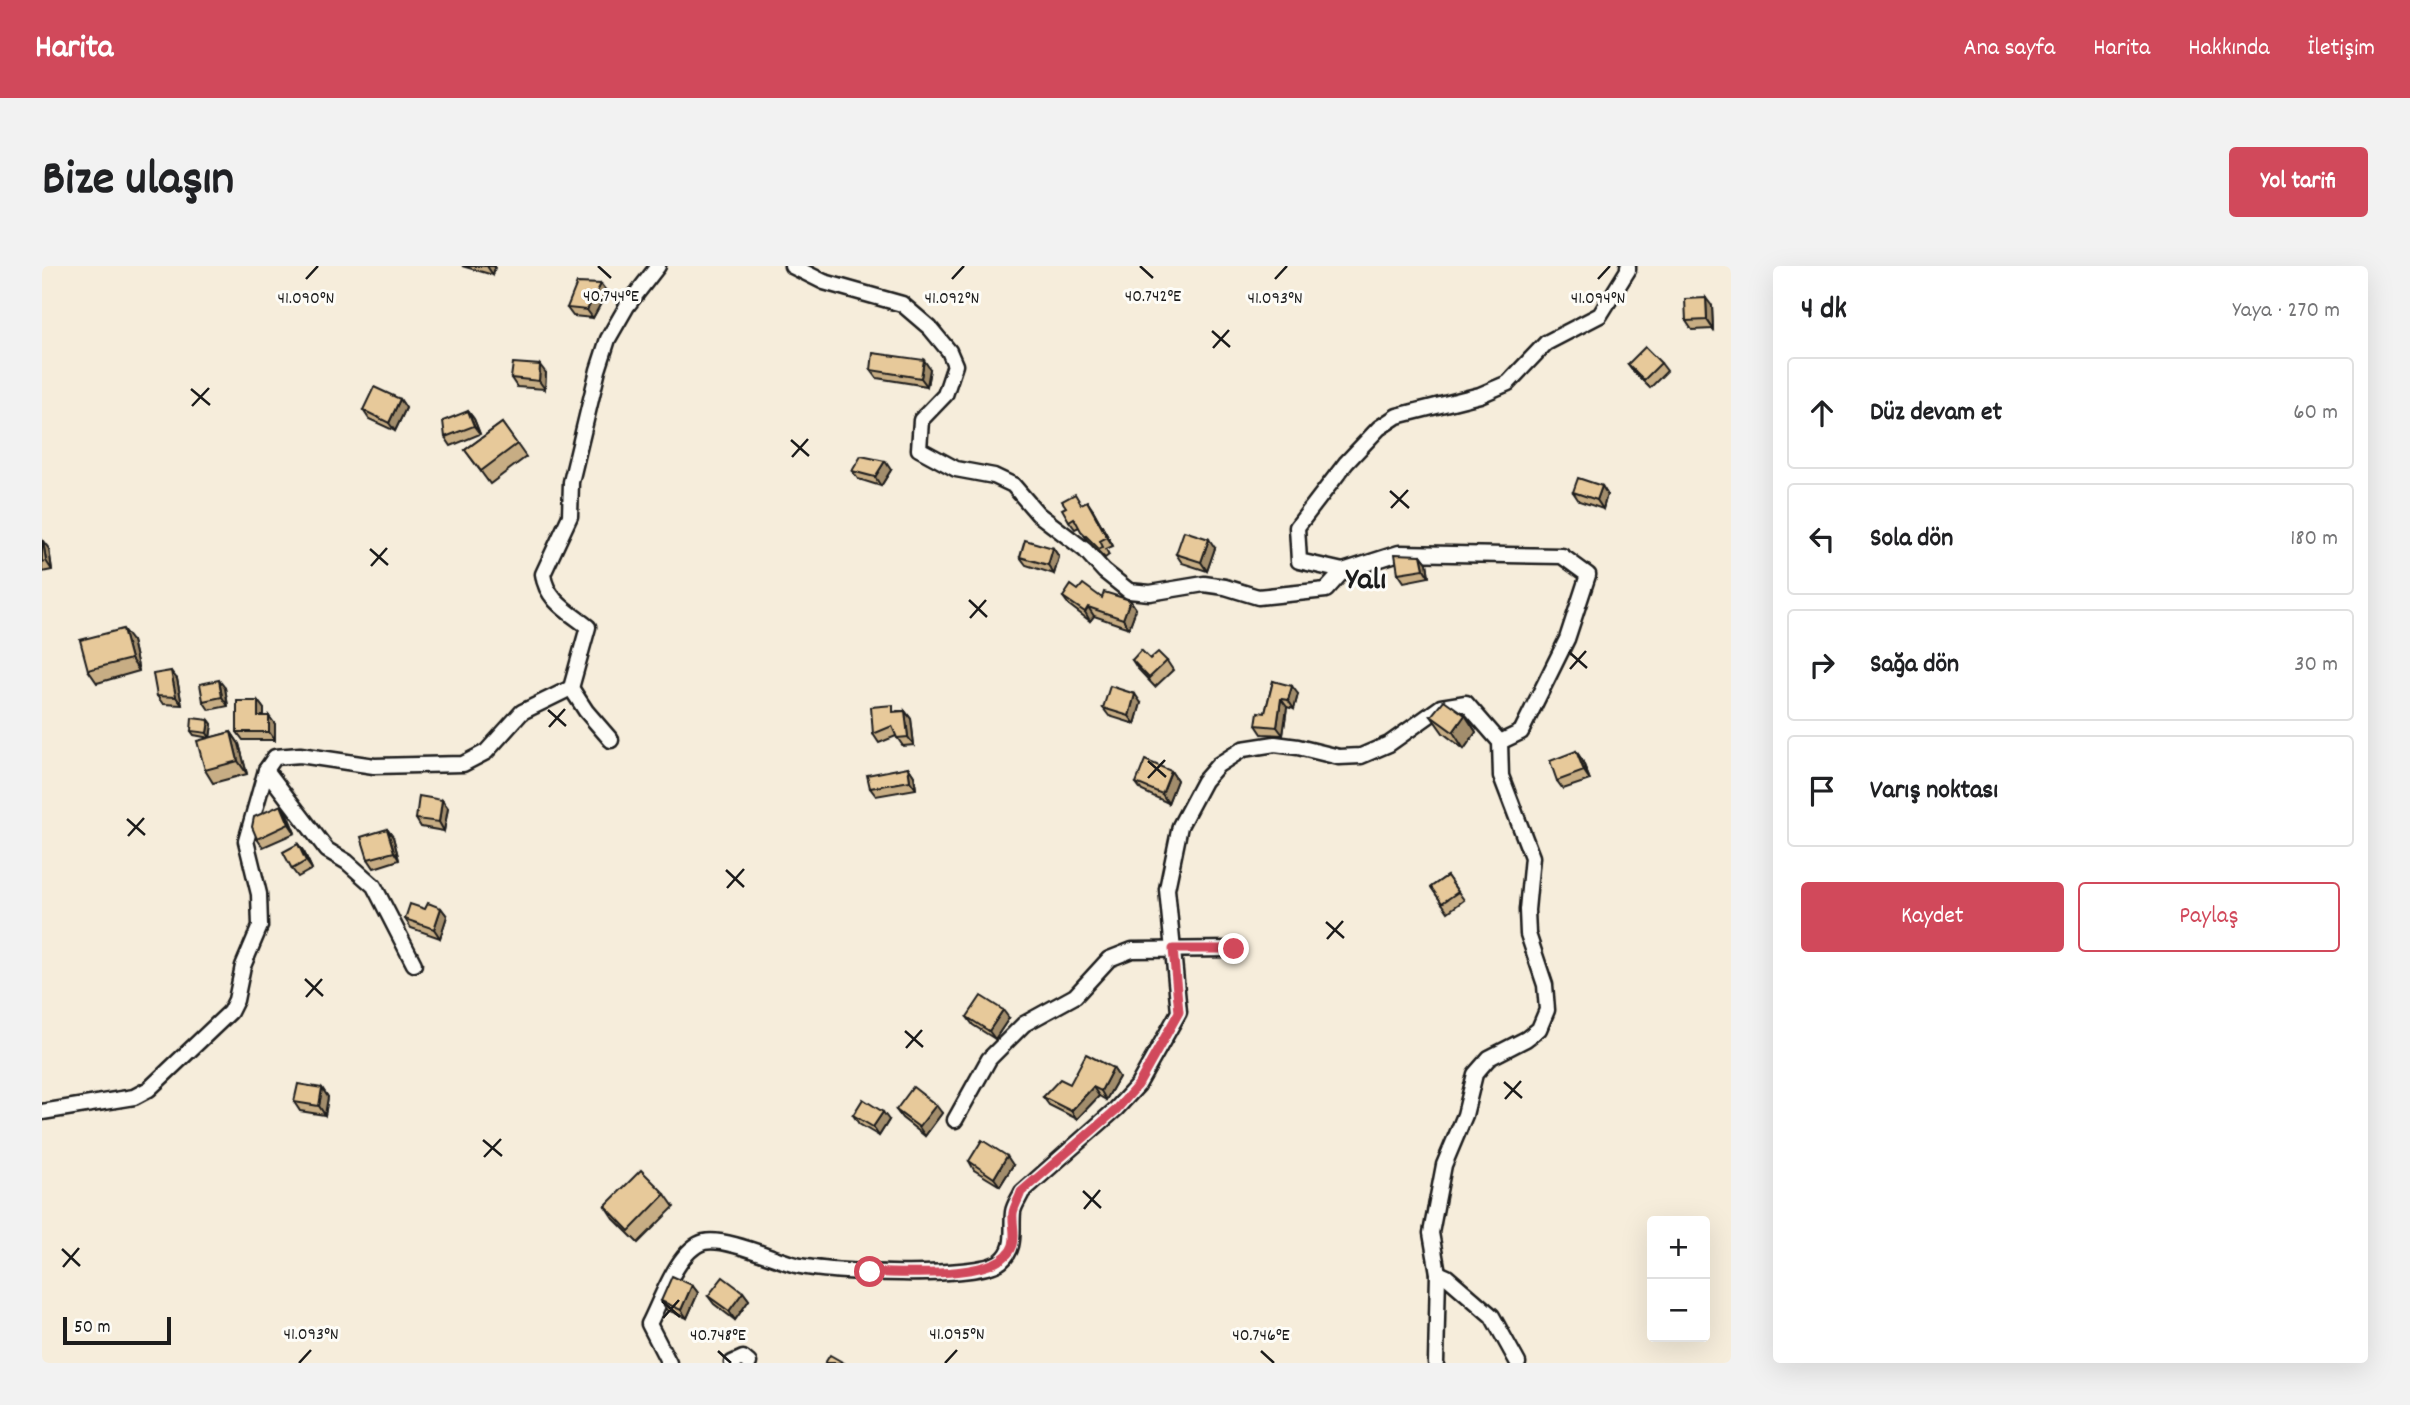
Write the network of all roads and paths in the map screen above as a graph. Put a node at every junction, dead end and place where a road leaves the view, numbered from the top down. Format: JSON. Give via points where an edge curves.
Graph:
{"nodes":[{"id":1,"x":658,"y":266,"type":"edge"},
{"id":2,"x":792,"y":266,"type":"edge"},
{"id":3,"x":1628,"y":266,"type":"edge"},
{"id":4,"x":1343,"y":571,"type":"junction"},
{"id":5,"x":571,"y":688,"type":"junction"},
{"id":6,"x":611,"y":740,"type":"dead end"},
{"id":7,"x":1500,"y":743,"type":"junction"},
{"id":8,"x":266,"y":770,"type":"junction"},
{"id":9,"x":1173,"y":949,"type":"junction"},
{"id":10,"x":1234,"y":949,"type":"dead end"},
{"id":11,"x":414,"y":964,"type":"dead end"},
{"id":12,"x":42,"y":1112,"type":"edge"},
{"id":13,"x":955,"y":1120,"type":"dead end"},
{"id":14,"x":1438,"y":1273,"type":"junction"},
{"id":15,"x":669,"y":1363,"type":"edge"},
{"id":16,"x":732,"y":1363,"type":"edge"},
{"id":17,"x":750,"y":1363,"type":"edge"},
{"id":18,"x":1436,"y":1363,"type":"edge"},
{"id":19,"x":1518,"y":1363,"type":"edge"}],
"edges":[{"from":1,"to":5,"type":"street","via":[[626,306],[608,339],[572,482],[570,516],[543,574],[553,600],[589,627]]},
{"from":2,"to":4,"type":"street","via":[[824,282],[902,304],[930,328],[955,365],[945,395],[921,420],[919,449],[956,469],[994,476],[1013,485],[1038,514],[1086,550],[1129,591],[1150,593],[1204,584],[1258,597],[1326,590]]},
{"from":3,"to":4,"type":"street","via":[[1600,315],[1546,343],[1508,383],[1480,395],[1397,416],[1378,428],[1297,527],[1299,561]]},
{"from":4,"to":7,"type":"street","via":[[1399,553],[1562,556],[1587,575],[1567,639],[1521,732]]},
{"from":5,"to":6,"type":"street"},
{"from":5,"to":8,"type":"street","via":[[522,712],[486,752],[463,764],[374,766],[300,755],[275,757]]},
{"from":7,"to":9,"type":"street","via":[[1466,703],[1441,707],[1389,744],[1361,756],[1339,757],[1275,744],[1243,749],[1204,781],[1181,826],[1167,889]]},
{"from":7,"to":14,"type":"street","via":[[1501,776],[1532,857],[1528,934],[1545,985],[1547,1010],[1539,1029],[1489,1058],[1475,1074],[1465,1115],[1444,1165],[1431,1233]]},
{"from":8,"to":11,"type":"street","via":[[327,850],[374,886]]},
{"from":8,"to":12,"type":"street","via":[[246,841],[259,894],[260,926],[230,1012],[149,1090],[134,1097]]},
{"from":9,"to":10,"type":"street"},
{"from":9,"to":13,"type":"street","via":[[1132,950],[1109,959],[1075,996],[1024,1024],[989,1059]]},
{"from":9,"to":15,"type":"street","via":[[1179,1012],[1138,1085],[1116,1110],[1021,1192],[1013,1210],[1013,1246],[1001,1262],[933,1273],[870,1272],[799,1266],[727,1243],[704,1242],[684,1254],[649,1324]]},
{"from":14,"to":18,"type":"street"},
{"from":14,"to":19,"type":"street","via":[[1492,1316]]},
{"from":16,"to":17,"type":"street","via":[[743,1357]]}]}
